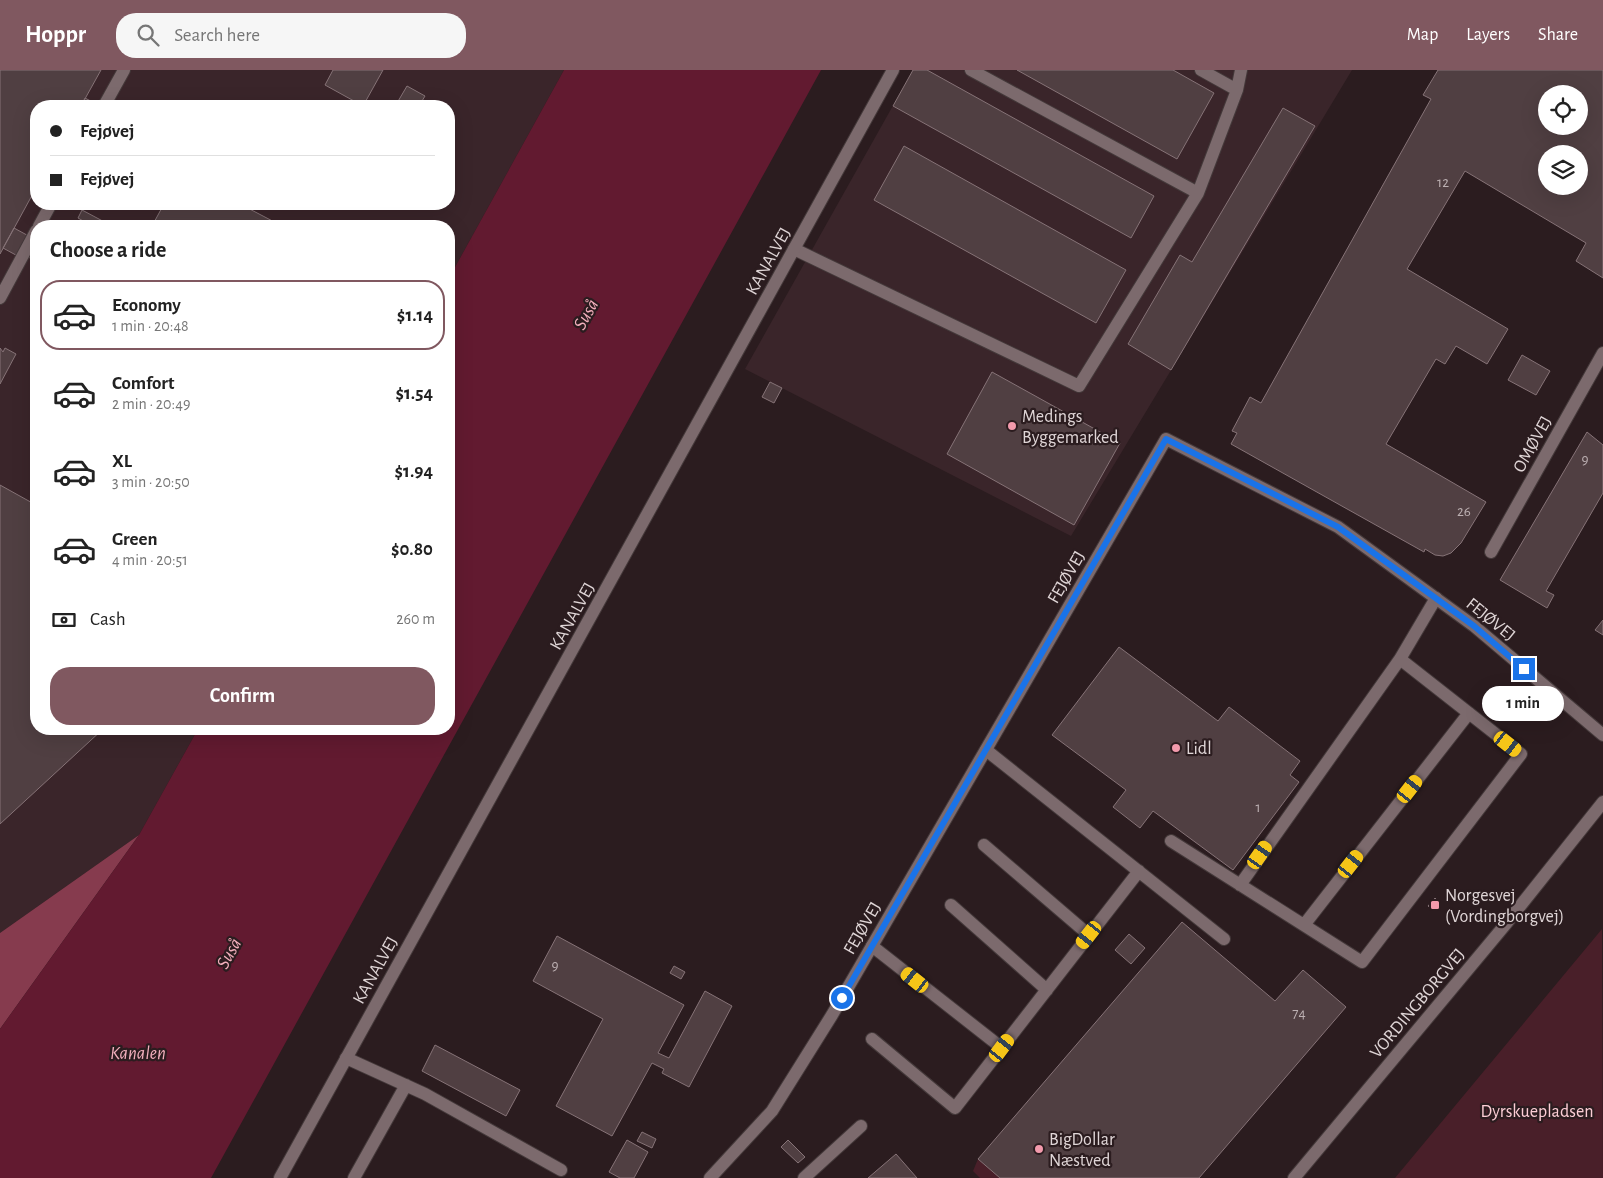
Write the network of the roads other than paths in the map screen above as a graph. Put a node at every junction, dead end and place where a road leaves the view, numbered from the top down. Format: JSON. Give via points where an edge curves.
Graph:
{"nodes":[{"id":1,"x":124,"y":70,"type":"edge"},
{"id":2,"x":893,"y":70,"type":"edge"},
{"id":3,"x":971,"y":70,"type":"edge"},
{"id":4,"x":1201,"y":70,"type":"edge"},
{"id":5,"x":1241,"y":70,"type":"edge"},
{"id":6,"x":1237,"y":90,"type":"junction"},
{"id":7,"x":107,"y":100,"type":"edge"},
{"id":8,"x":1198,"y":192,"type":"junction"},
{"id":9,"x":30,"y":242,"type":"edge"},
{"id":10,"x":794,"y":249,"type":"junction"},
{"id":11,"x":0,"y":298,"type":"edge"},
{"id":12,"x":1603,"y":353,"type":"edge"},
{"id":13,"x":1491,"y":552,"type":"dead end"},
{"id":14,"x":1436,"y":598,"type":"junction"},
{"id":15,"x":1400,"y":659,"type":"junction"},
{"id":16,"x":1469,"y":713,"type":"junction"},
{"id":17,"x":1603,"y":735,"type":"edge"},
{"id":18,"x":986,"y":750,"type":"junction"},
{"id":19,"x":1603,"y":802,"type":"edge"},
{"id":20,"x":1171,"y":841,"type":"dead end"},
{"id":21,"x":984,"y":845,"type":"dead end"},
{"id":22,"x":1138,"y":871,"type":"junction"},
{"id":23,"x":1240,"y":885,"type":"junction"},
{"id":24,"x":951,"y":905,"type":"dead end"},
{"id":25,"x":1304,"y":925,"type":"junction"},
{"id":26,"x":1089,"y":935,"type":"junction"},
{"id":27,"x":1224,"y":939,"type":"dead end"},
{"id":28,"x":872,"y":946,"type":"junction"},
{"id":29,"x":1047,"y":990,"type":"junction"},
{"id":30,"x":872,"y":1039,"type":"dead end"},
{"id":31,"x":1002,"y":1048,"type":"junction"},
{"id":32,"x":346,"y":1058,"type":"junction"},
{"id":33,"x":406,"y":1085,"type":"junction"},
{"id":34,"x":861,"y":1126,"type":"dead end"},
{"id":35,"x":561,"y":1170,"type":"dead end"},
{"id":36,"x":280,"y":1178,"type":"edge"},
{"id":37,"x":354,"y":1178,"type":"edge"},
{"id":38,"x":710,"y":1178,"type":"edge"},
{"id":39,"x":804,"y":1178,"type":"edge"},
{"id":40,"x":1294,"y":1178,"type":"edge"}],
"edges":[{"from":1,"to":7,"type":"street"},
{"from":2,"to":10,"type":"street","name":"KANALVEJ"},
{"from":3,"to":8,"type":"street"},
{"from":4,"to":6,"type":"street"},
{"from":5,"to":6,"type":"street"},
{"from":6,"to":8,"type":"street"},
{"from":8,"to":10,"type":"street","via":[[1079,386]]},
{"from":9,"to":11,"type":"street"},
{"from":10,"to":32,"type":"street","name":"KANALVEJ"},
{"from":12,"to":13,"type":"street","name":"OMØVEJ"},
{"from":14,"to":15,"type":"street"},
{"from":14,"to":17,"type":"street","name":"FEJØVEJ"},
{"from":14,"to":18,"type":"street","name":"FEJØVEJ","via":[[1338,527],[1166,439]]},
{"from":15,"to":16,"type":"street"},
{"from":15,"to":23,"type":"street"},
{"from":16,"to":25,"type":"street"},
{"from":16,"to":25,"type":"street","via":[[1521,754],[1362,962]]},
{"from":18,"to":22,"type":"street"},
{"from":18,"to":28,"type":"street","name":"FEJØVEJ"},
{"from":19,"to":40,"type":"street","name":"VORDINGBORGVEJ"},
{"from":20,"to":23,"type":"street"},
{"from":21,"to":26,"type":"street"},
{"from":22,"to":26,"type":"street"},
{"from":22,"to":27,"type":"street"},
{"from":23,"to":25,"type":"street"},
{"from":24,"to":29,"type":"street"},
{"from":26,"to":29,"type":"street"},
{"from":28,"to":31,"type":"street"},
{"from":28,"to":38,"type":"street","name":"FEJØVEJ","via":[[772,1111]]},
{"from":29,"to":31,"type":"street"},
{"from":30,"to":31,"type":"street","via":[[955,1108]]},
{"from":32,"to":33,"type":"street"},
{"from":32,"to":36,"type":"street","name":"KANALVEJ"},
{"from":33,"to":35,"type":"street"},
{"from":33,"to":37,"type":"street"},
{"from":34,"to":39,"type":"street"}]}
